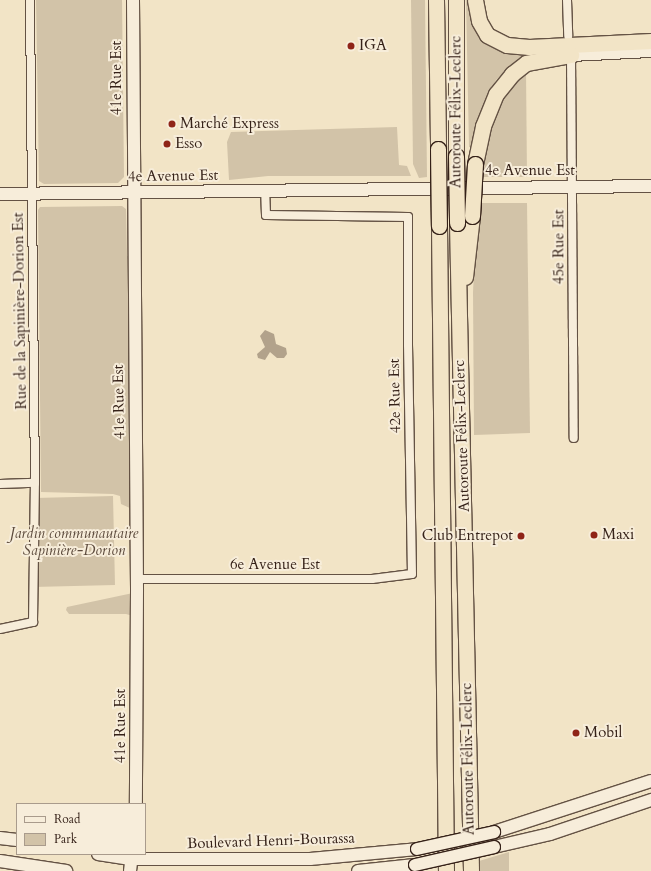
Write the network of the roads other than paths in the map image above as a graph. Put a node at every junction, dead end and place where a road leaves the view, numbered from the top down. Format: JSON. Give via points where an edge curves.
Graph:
{"nodes":[{"id":1,"x":30,"y":0,"type":"edge"},
{"id":2,"x":133,"y":0,"type":"edge"},
{"id":3,"x":436,"y":0,"type":"edge"},
{"id":4,"x":456,"y":0,"type":"edge"},
{"id":5,"x":475,"y":0,"type":"edge"},
{"id":6,"x":567,"y":0,"type":"edge"},
{"id":7,"x":568,"y":36,"type":"dead end"},
{"id":8,"x":651,"y":41,"type":"edge"},
{"id":9,"x":651,"y":51,"type":"edge"},
{"id":10,"x":571,"y":55,"type":"junction"},
{"id":11,"x":651,"y":186,"type":"edge"},
{"id":12,"x":573,"y":187,"type":"junction"},
{"id":13,"x":266,"y":191,"type":"junction"},
{"id":14,"x":134,"y":193,"type":"junction"},
{"id":15,"x":0,"y":194,"type":"edge"},
{"id":16,"x":33,"y":194,"type":"junction"},
{"id":17,"x":459,"y":310,"type":"junction"},
{"id":18,"x":574,"y":438,"type":"dead end"},
{"id":19,"x":35,"y":483,"type":"junction"},
{"id":20,"x":0,"y":484,"type":"edge"},
{"id":21,"x":412,"y":574,"type":"joint"},
{"id":22,"x":137,"y":579,"type":"junction"},
{"id":23,"x":0,"y":629,"type":"edge"},
{"id":24,"x":651,"y":781,"type":"edge"},
{"id":25,"x":651,"y":800,"type":"edge"},
{"id":26,"x":136,"y":803,"type":"edge"},
{"id":27,"x":0,"y":838,"type":"edge"},
{"id":28,"x":16,"y":840,"type":"edge"},
{"id":29,"x":103,"y":855,"type":"edge"},
{"id":30,"x":0,"y":861,"type":"edge"},
{"id":31,"x":131,"y":861,"type":"edge"},
{"id":32,"x":66,"y":871,"type":"edge"},
{"id":33,"x":358,"y":871,"type":"edge"},
{"id":34,"x":446,"y":871,"type":"edge"},
{"id":35,"x":471,"y":871,"type":"edge"}],
"edges":[{"from":1,"to":16,"type":"street","name":"Rue de la Sapinière-Dorion Est"},
{"from":2,"to":14,"type":"street","name":"41e Rue Est"},
{"from":3,"to":34,"type":"highway","name":"Autoroute Félix-Leclerc","bridge":true},
{"from":4,"to":17,"type":"highway","name":"Autoroute Félix-Leclerc","bridge":true},
{"from":5,"to":8,"type":"highway","via":[[479,22],[487,35],[507,45],[529,47]]},
{"from":6,"to":7,"type":"street"},
{"from":9,"to":10,"type":"street"},
{"from":10,"to":12,"type":"street","name":"45e Rue Est"},
{"from":10,"to":17,"type":"highway","bridge":true,"via":[[526,63],[512,74],[496,94],[483,126],[475,164],[469,256]]},
{"from":11,"to":12,"type":"street","name":"4e Avenue Est"},
{"from":12,"to":13,"type":"street","name":"4e Avenue Est"},
{"from":12,"to":18,"type":"street","name":"45e Rue Est"},
{"from":13,"to":14,"type":"street","name":"4e Avenue Est"},
{"from":13,"to":21,"type":"street","name":"42e Rue Est","via":[[266,215],[408,217]]},
{"from":14,"to":16,"type":"street","name":"4e Avenue Est"},
{"from":14,"to":22,"type":"street","name":"41e Rue Est"},
{"from":15,"to":16,"type":"street","name":"4e Avenue Est"},
{"from":16,"to":19,"type":"street","name":"Rue de la Sapinière-Dorion Est"},
{"from":17,"to":35,"type":"highway","name":"Autoroute Félix-Leclerc"},
{"from":19,"to":20,"type":"street"},
{"from":19,"to":23,"type":"street","name":"Rue de la Sapinière-Dorion Est","via":[[32,622]]},
{"from":21,"to":22,"type":"street","name":"6e Avenue Est","via":[[372,579]]},
{"from":22,"to":26,"type":"street","name":"41e Rue Est"},
{"from":24,"to":31,"type":"street","name":"Boulevard Henri-Bourassa","bridge":true,"via":[[494,832],[417,849],[310,859]]},
{"from":25,"to":33,"type":"street","bridge":true,"via":[[550,834],[415,865]]},
{"from":27,"to":28,"type":"street"},
{"from":29,"to":31,"type":"street","name":"Boulevard Henri-Bourassa"},
{"from":30,"to":32,"type":"street"}]}
